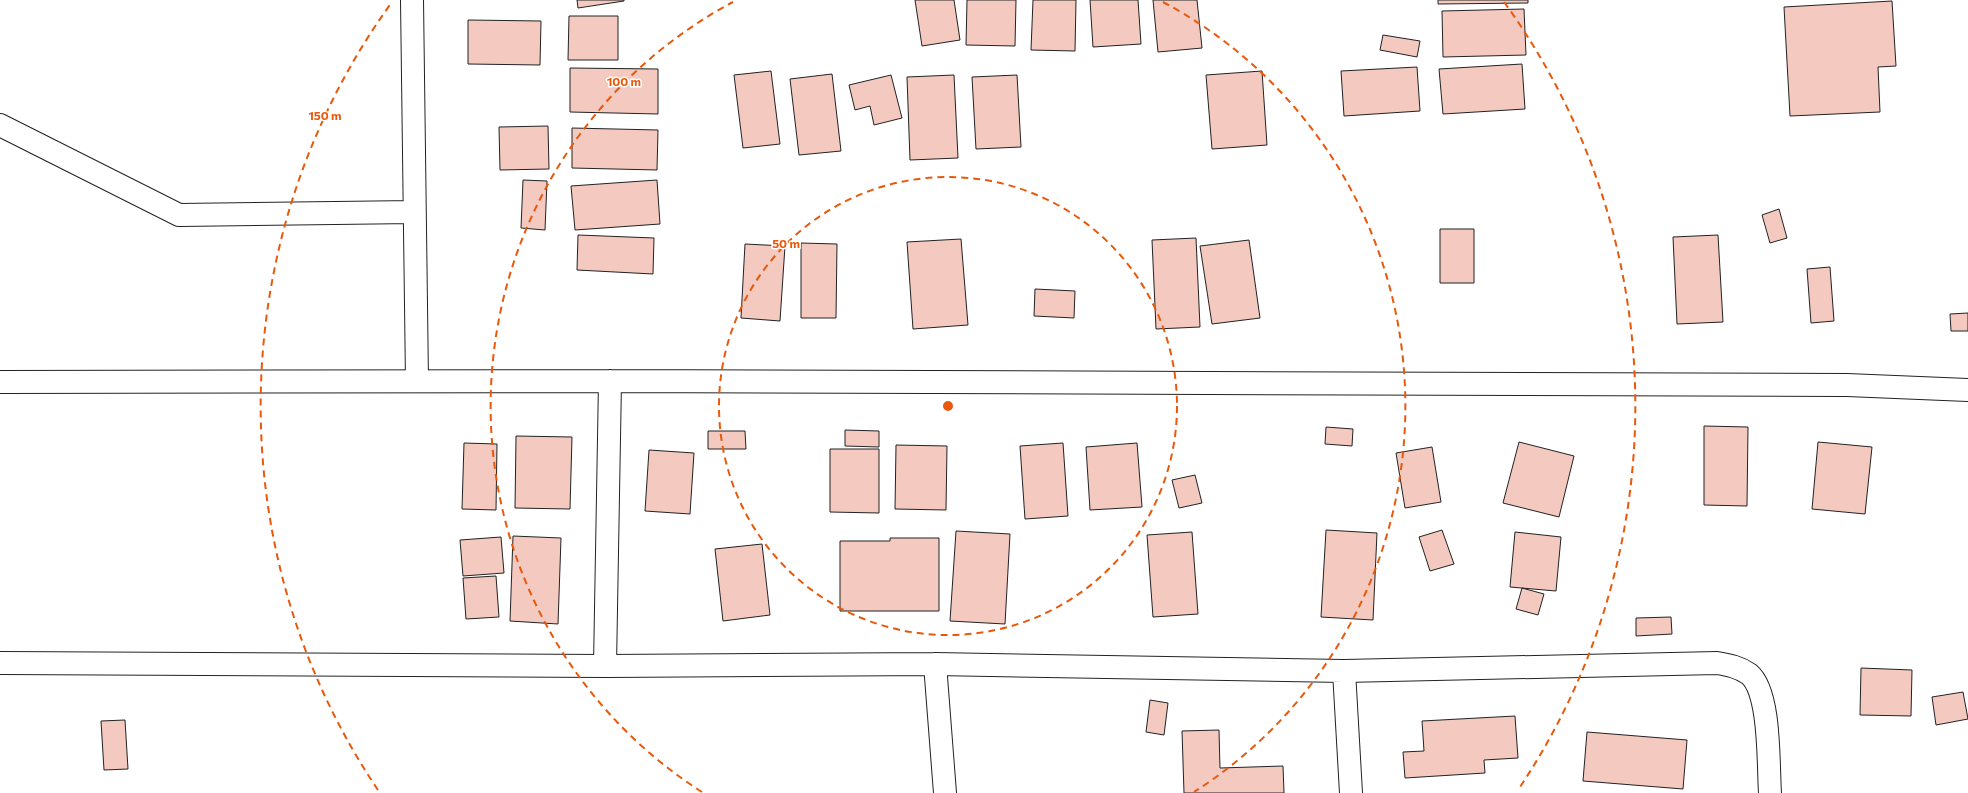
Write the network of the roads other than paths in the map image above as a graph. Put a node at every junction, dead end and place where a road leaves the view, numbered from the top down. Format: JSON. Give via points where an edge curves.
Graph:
{"nodes":[{"id":1,"x":412,"y":0,"type":"edge"},
{"id":2,"x":0,"y":125,"type":"edge"},
{"id":3,"x":414,"y":212,"type":"junction"},
{"id":4,"x":417,"y":381,"type":"junction"},
{"id":5,"x":610,"y":381,"type":"junction"},
{"id":6,"x":0,"y":382,"type":"edge"},
{"id":7,"x":1968,"y":390,"type":"edge"},
{"id":8,"x":0,"y":663,"type":"edge"},
{"id":9,"x":935,"y":664,"type":"junction"},
{"id":10,"x":606,"y":666,"type":"junction"},
{"id":11,"x":1344,"y":671,"type":"junction"},
{"id":12,"x":945,"y":793,"type":"edge"},
{"id":13,"x":1351,"y":793,"type":"edge"},
{"id":14,"x":1770,"y":793,"type":"edge"}],
"edges":[{"from":1,"to":3,"type":"street"},
{"from":2,"to":3,"type":"street","via":[[179,215]]},
{"from":3,"to":4,"type":"street"},
{"from":4,"to":5,"type":"street"},
{"from":4,"to":6,"type":"street"},
{"from":5,"to":7,"type":"street","via":[[1847,385]]},
{"from":5,"to":10,"type":"street"},
{"from":8,"to":10,"type":"street"},
{"from":9,"to":10,"type":"street"},
{"from":9,"to":11,"type":"street"},
{"from":9,"to":12,"type":"street"},
{"from":11,"to":13,"type":"street"},
{"from":11,"to":14,"type":"street","via":[[1717,663],[1735,666],[1750,675],[1760,689],[1764,706]]}]}
